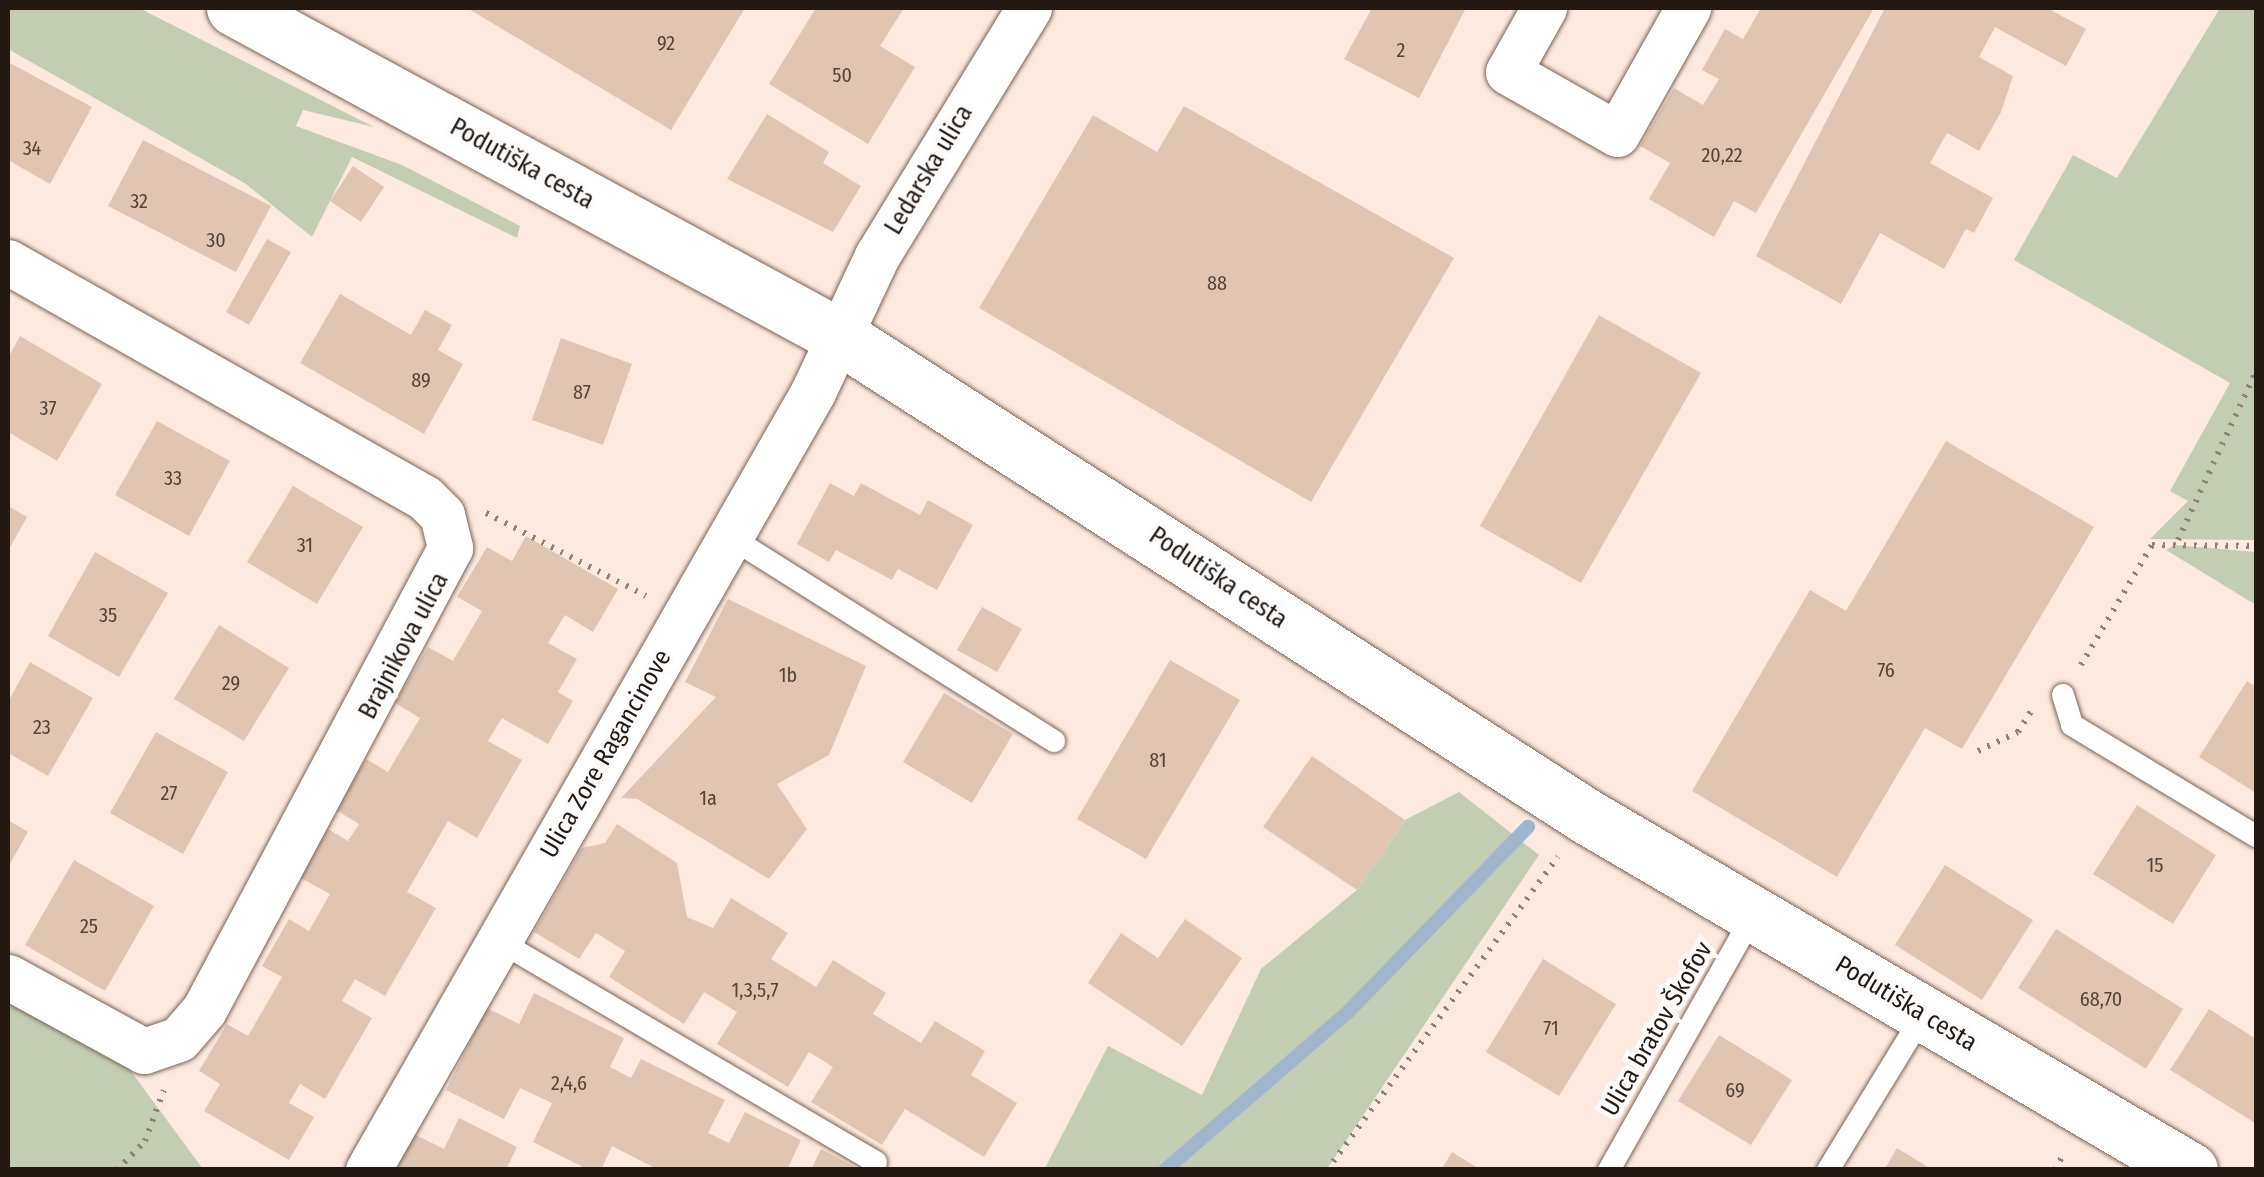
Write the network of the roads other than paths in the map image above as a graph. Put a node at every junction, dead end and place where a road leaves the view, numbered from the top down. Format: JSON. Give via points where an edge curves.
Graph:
{"nodes":[{"id":1,"x":234,"y":8,"type":"edge"},
{"id":2,"x":1028,"y":8,"type":"edge"},
{"id":3,"x":1544,"y":8,"type":"edge"},
{"id":4,"x":1688,"y":8,"type":"edge"},
{"id":5,"x":8,"y":262,"type":"edge"},
{"id":6,"x":839,"y":336,"type":"junction"},
{"id":7,"x":730,"y":538,"type":"junction"},
{"id":8,"x":2063,"y":695,"type":"road end"},
{"id":9,"x":1054,"y":741,"type":"dead end"},
{"id":10,"x":2256,"y":836,"type":"edge"},
{"id":11,"x":1754,"y":915,"type":"junction"},
{"id":12,"x":498,"y":941,"type":"junction"},
{"id":13,"x":8,"y":977,"type":"edge"},
{"id":14,"x":1923,"y":1015,"type":"junction"},
{"id":15,"x":876,"y":1162,"type":"dead end"},
{"id":16,"x":368,"y":1170,"type":"edge"},
{"id":17,"x":1609,"y":1170,"type":"edge"},
{"id":18,"x":1828,"y":1170,"type":"edge"},
{"id":19,"x":2190,"y":1170,"type":"edge"}],
"edges":[{"from":1,"to":6,"type":"main road","name":"Podutiška cesta"},
{"from":2,"to":6,"type":"street","name":"Ledarska ulica","via":[[877,256]]},
{"from":3,"to":4,"type":"street","via":[[1508,72],[1617,134]]},
{"from":5,"to":13,"type":"street","name":"Brajnikova ulica","via":[[425,498],[448,530],[445,572],[204,1010],[160,1049],[120,1042]]},
{"from":6,"to":7,"type":"street","name":"Ulica Zore Ragancinove"},
{"from":6,"to":11,"type":"main road","name":"Podutiška cesta","via":[[1586,816]]},
{"from":7,"to":9,"type":"lane"},
{"from":7,"to":12,"type":"street","name":"Ulica Zore Ragancinove"},
{"from":8,"to":10,"type":"lane","via":[[2072,725]]},
{"from":11,"to":14,"type":"main road","name":"Podutiška cesta"},
{"from":11,"to":17,"type":"lane","name":"Ulica bratov Škofov"},
{"from":12,"to":15,"type":"lane"},
{"from":12,"to":16,"type":"street","name":"Ulica Zore Ragancinove"},
{"from":14,"to":18,"type":"lane"},
{"from":14,"to":19,"type":"main road","name":"Podutiška cesta"}]}
